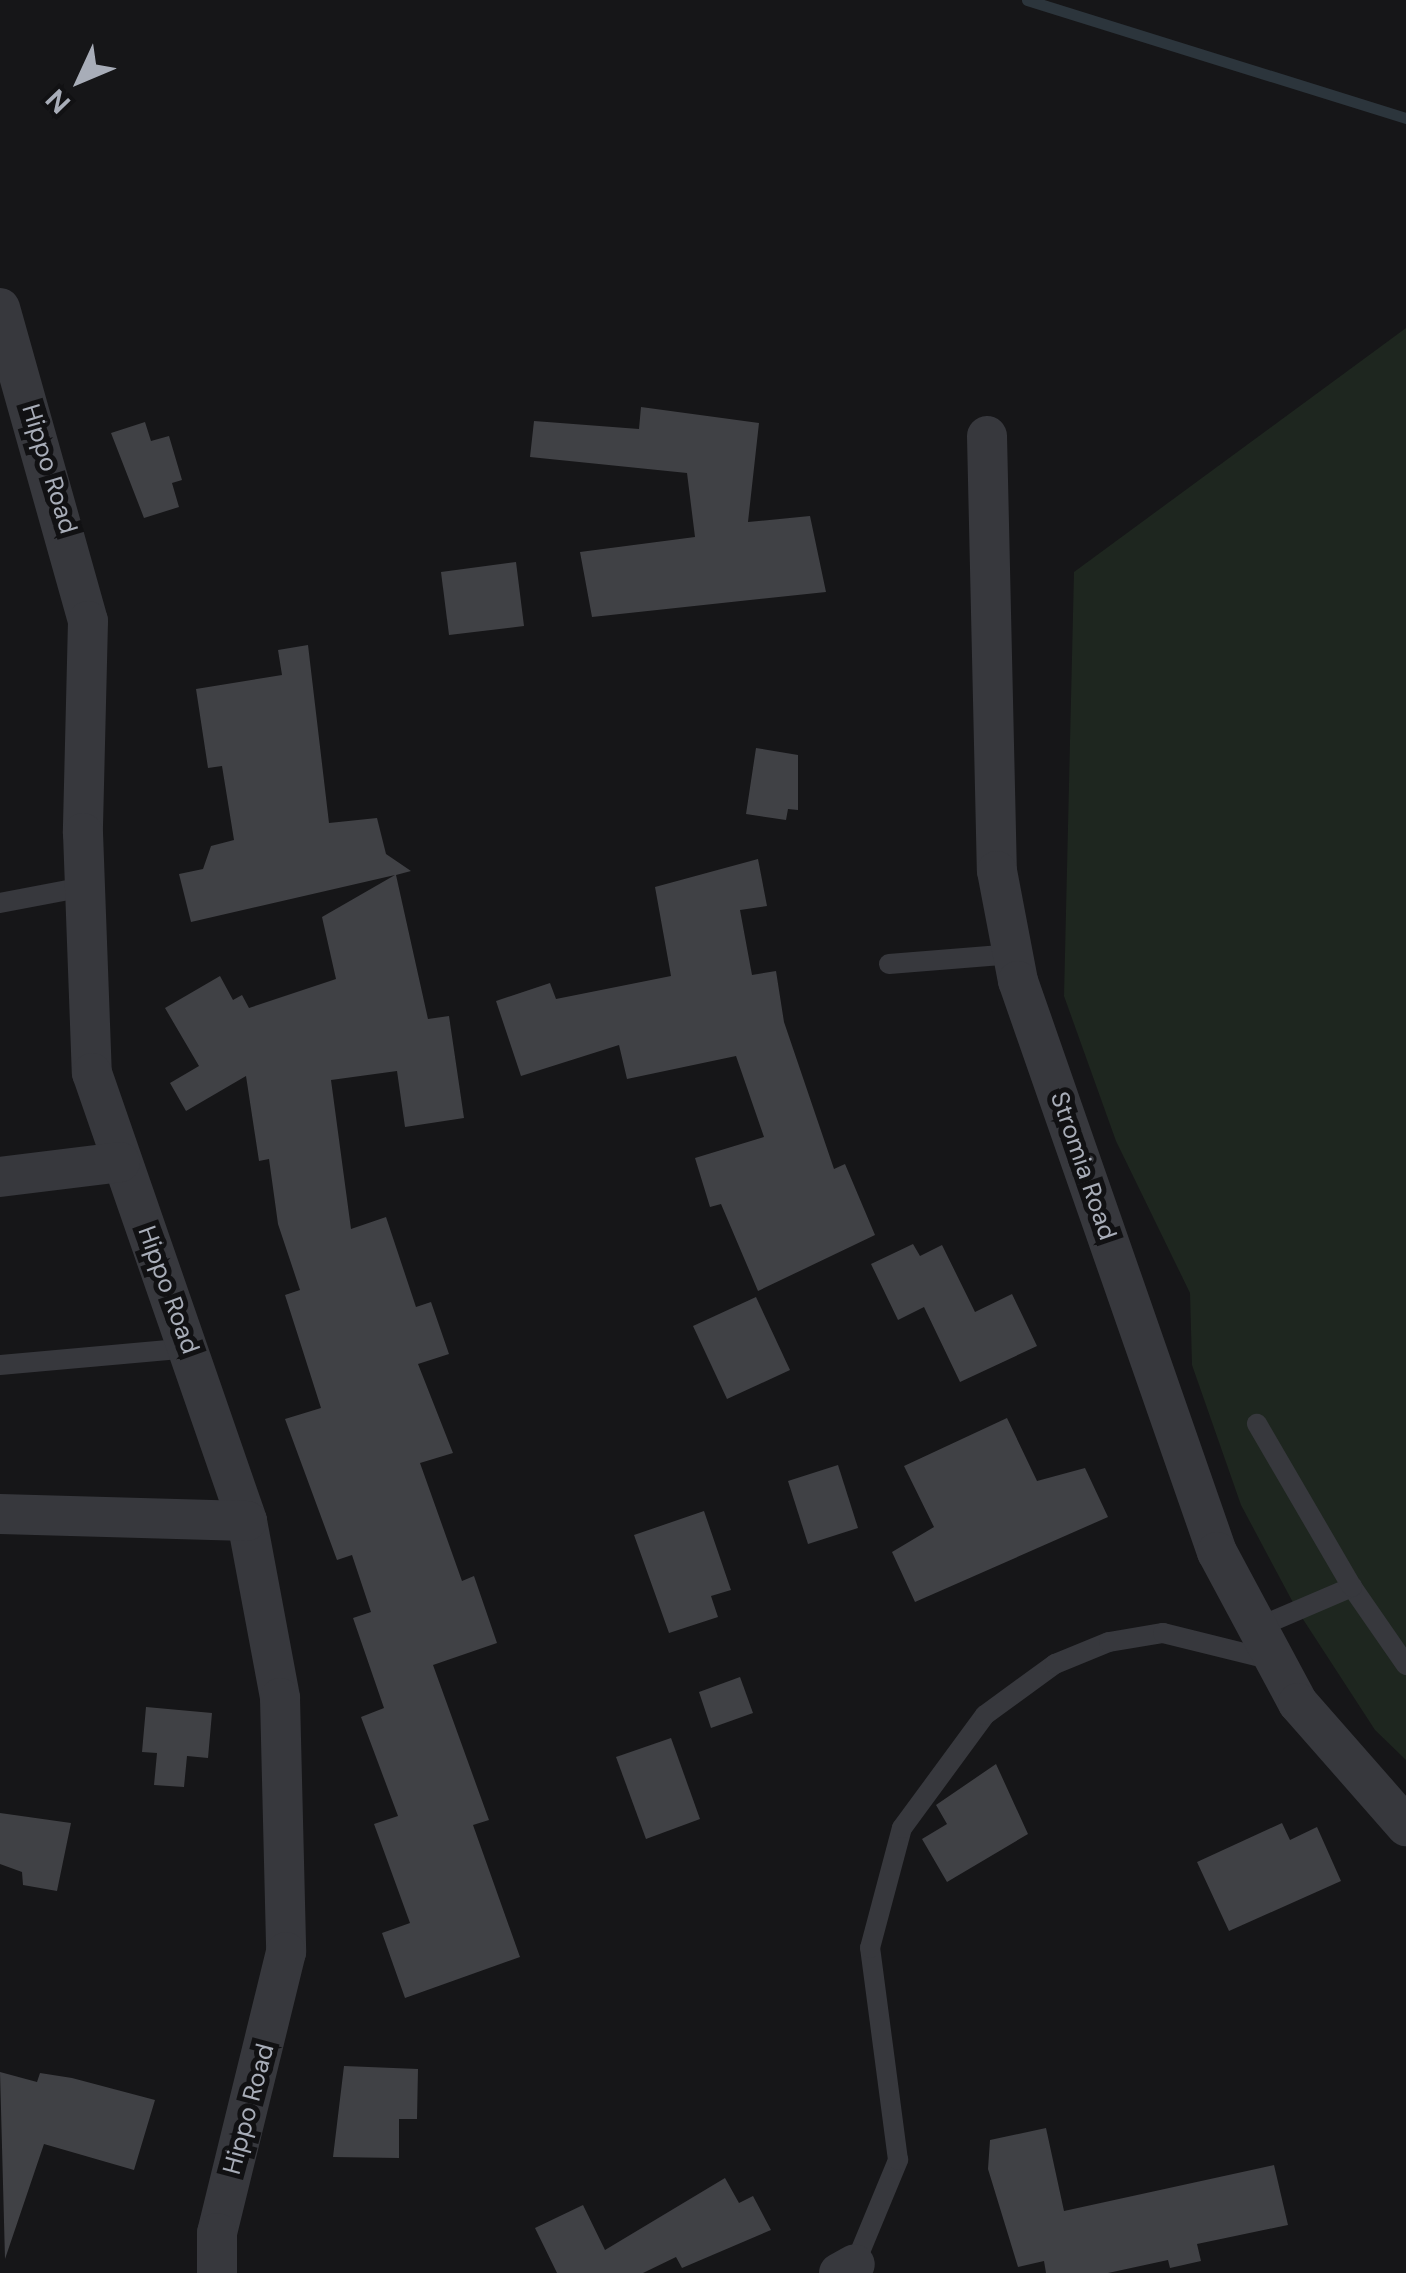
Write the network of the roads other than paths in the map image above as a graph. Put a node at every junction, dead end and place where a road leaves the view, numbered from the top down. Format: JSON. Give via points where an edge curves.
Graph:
{"nodes":[{"id":1,"x":0,"y":308,"type":"edge"},
{"id":2,"x":987,"y":436,"type":"dead end"},
{"id":3,"x":84,"y":886,"type":"junction"},
{"id":4,"x":0,"y":903,"type":"edge"},
{"id":5,"x":1014,"y":954,"type":"junction"},
{"id":6,"x":889,"y":964,"type":"dead end"},
{"id":7,"x":120,"y":1162,"type":"junction"},
{"id":8,"x":0,"y":1177,"type":"edge"},
{"id":9,"x":190,"y":1348,"type":"junction"},
{"id":10,"x":0,"y":1364,"type":"edge"},
{"id":11,"x":1257,"y":1424,"type":"dead end"},
{"id":12,"x":0,"y":1514,"type":"edge"},
{"id":13,"x":247,"y":1520,"type":"junction"},
{"id":14,"x":1352,"y":1587,"type":"junction"},
{"id":15,"x":1263,"y":1644,"type":"junction"},
{"id":16,"x":1406,"y":1664,"type":"edge"},
{"id":17,"x":1406,"y":1826,"type":"edge"},
{"id":18,"x":847,"y":2268,"type":"edge"},
{"id":19,"x":217,"y":2273,"type":"edge"}],
"edges":[{"from":1,"to":3,"type":"street","name":"Hippo Road","via":[[88,621]]},
{"from":2,"to":5,"type":"street","name":"Stromia Road","via":[[997,872]]},
{"from":3,"to":4,"type":"lane"},
{"from":3,"to":7,"type":"street","name":"Hippo Road","via":[[92,1073]]},
{"from":5,"to":6,"type":"lane"},
{"from":5,"to":15,"type":"street","name":"Stromia Road","via":[[1217,1552]]},
{"from":7,"to":8,"type":"street"},
{"from":7,"to":9,"type":"street","name":"Hippo Road"},
{"from":9,"to":10,"type":"lane"},
{"from":9,"to":13,"type":"street","name":"Hippo Road"},
{"from":11,"to":14,"type":"lane"},
{"from":12,"to":13,"type":"street"},
{"from":13,"to":19,"type":"street","name":"Hippo Road","via":[[280,1698],[289,1920],[265,2054],[217,2233]]},
{"from":14,"to":15,"type":"lane"},
{"from":14,"to":16,"type":"lane"},
{"from":15,"to":17,"type":"street","name":"Stromia Road","via":[[1298,1703]]},
{"from":15,"to":18,"type":"lane","via":[[1163,1633],[1109,1642],[1055,1664],[986,1715],[902,1828],[870,1948],[898,2160]]}]}
